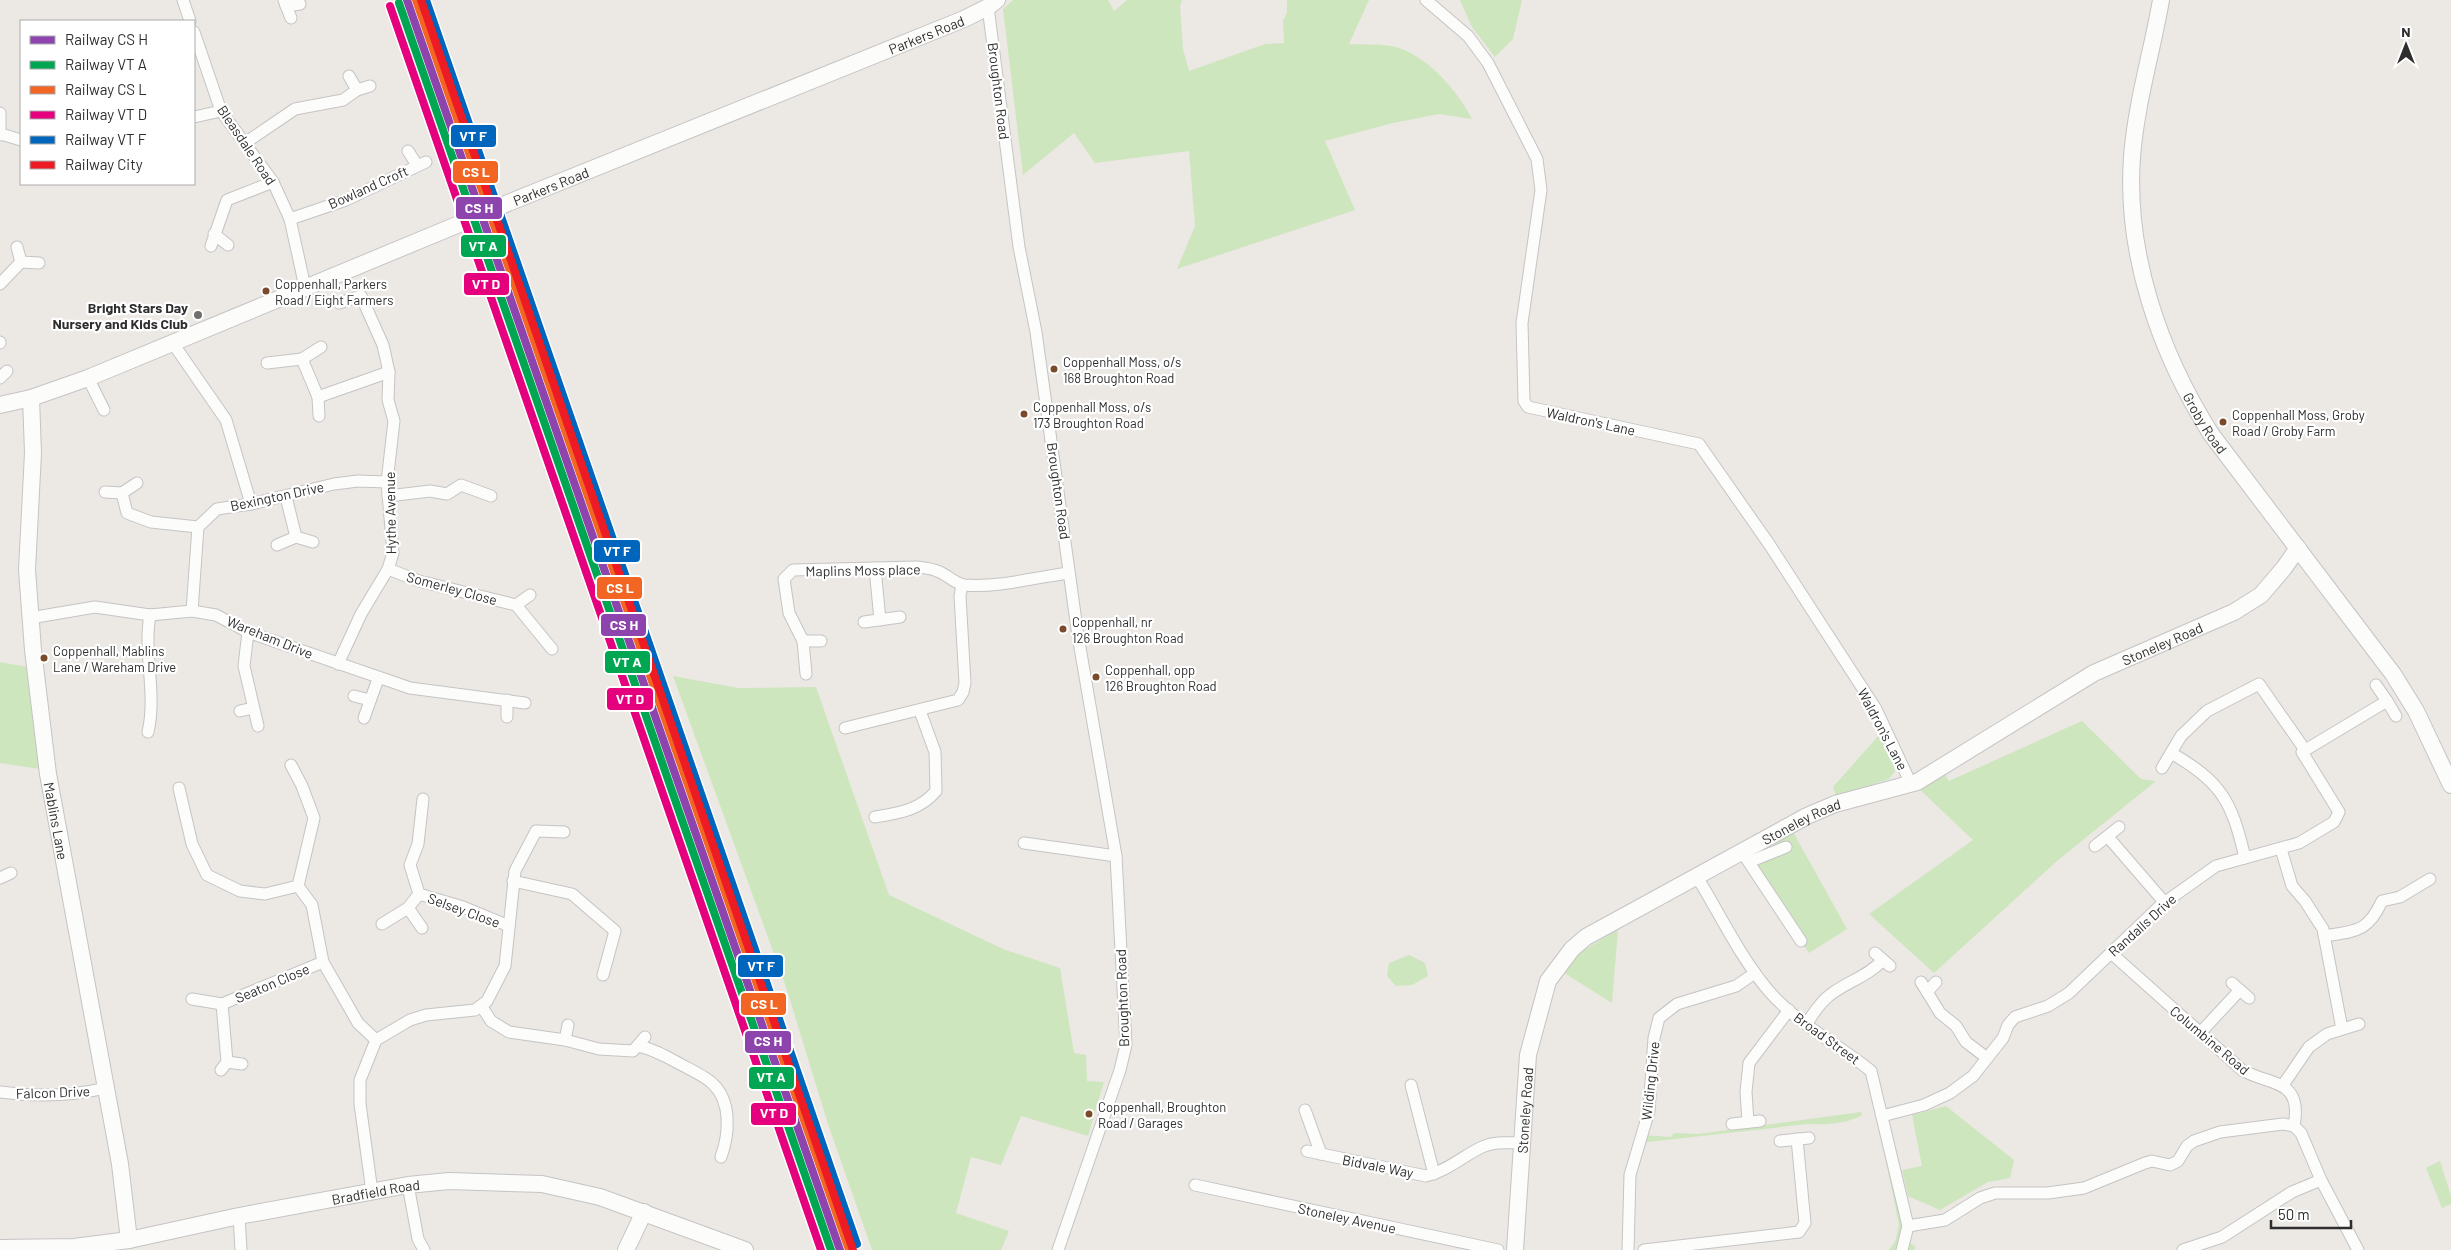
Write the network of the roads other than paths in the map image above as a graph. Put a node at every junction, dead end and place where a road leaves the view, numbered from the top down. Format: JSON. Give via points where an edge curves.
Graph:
{"nodes":[{"id":1,"x":183,"y":0,"type":"edge"},
{"id":2,"x":1426,"y":0,"type":"edge"},
{"id":3,"x":2161,"y":0,"type":"edge"},
{"id":4,"x":285,"y":3,"type":"edge"},
{"id":5,"x":300,"y":4,"type":"dead end"},
{"id":6,"x":992,"y":4,"type":"edge"},
{"id":7,"x":291,"y":18,"type":"dead end"},
{"id":8,"x":190,"y":20,"type":"edge"},
{"id":9,"x":195,"y":35,"type":"edge"},
{"id":10,"x":349,"y":76,"type":"dead end"},
{"id":11,"x":370,"y":86,"type":"dead end"},
{"id":12,"x":357,"y":90,"type":"junction"},
{"id":13,"x":221,"y":111,"type":"junction"},
{"id":14,"x":0,"y":113,"type":"edge"},
{"id":15,"x":195,"y":117,"type":"edge"},
{"id":16,"x":0,"y":134,"type":"edge"},
{"id":17,"x":20,"y":140,"type":"edge"},
{"id":18,"x":246,"y":143,"type":"junction"},
{"id":19,"x":408,"y":152,"type":"dead end"},
{"id":20,"x":273,"y":182,"type":"junction"},
{"id":21,"x":290,"y":218,"type":"junction"},
{"id":22,"x":214,"y":234,"type":"junction"},
{"id":23,"x":228,"y":245,"type":"dead end"},
{"id":24,"x":211,"y":246,"type":"dead end"},
{"id":25,"x":17,"y":247,"type":"dead end"},
{"id":26,"x":21,"y":262,"type":"junction"},
{"id":27,"x":39,"y":263,"type":"dead end"},
{"id":28,"x":0,"y":284,"type":"edge"},
{"id":29,"x":305,"y":287,"type":"junction"},
{"id":30,"x":339,"y":303,"type":"dead end"},
{"id":31,"x":172,"y":342,"type":"junction"},
{"id":32,"x":321,"y":347,"type":"dead end"},
{"id":33,"x":302,"y":359,"type":"junction"},
{"id":34,"x":267,"y":362,"type":"dead end"},
{"id":35,"x":388,"y":372,"type":"junction"},
{"id":36,"x":88,"y":378,"type":"junction"},
{"id":37,"x":318,"y":397,"type":"junction"},
{"id":38,"x":31,"y":398,"type":"junction"},
{"id":39,"x":0,"y":405,"type":"edge"},
{"id":40,"x":104,"y":410,"type":"dead end"},
{"id":41,"x":319,"y":416,"type":"dead end"},
{"id":42,"x":387,"y":482,"type":"junction"},
{"id":43,"x":137,"y":483,"type":"dead end"},
{"id":44,"x":105,"y":492,"type":"dead end"},
{"id":45,"x":122,"y":493,"type":"junction"},
{"id":46,"x":388,"y":496,"type":"junction"},
{"id":47,"x":491,"y":496,"type":"dead end"},
{"id":48,"x":286,"y":497,"type":"junction"},
{"id":49,"x":251,"y":504,"type":"junction"},
{"id":50,"x":198,"y":526,"type":"junction"},
{"id":51,"x":296,"y":537,"type":"junction"},
{"id":52,"x":313,"y":542,"type":"dead end"},
{"id":53,"x":277,"y":545,"type":"dead end"},
{"id":54,"x":2298,"y":548,"type":"junction"},
{"id":55,"x":876,"y":568,"type":"junction"},
{"id":56,"x":388,"y":569,"type":"junction"},
{"id":57,"x":1069,"y":573,"type":"junction"},
{"id":58,"x":962,"y":584,"type":"junction"},
{"id":59,"x":530,"y":595,"type":"dead end"},
{"id":60,"x":516,"y":605,"type":"junction"},
{"id":61,"x":192,"y":611,"type":"junction"},
{"id":62,"x":150,"y":614,"type":"junction"},
{"id":63,"x":900,"y":616,"type":"dead end"},
{"id":64,"x":30,"y":618,"type":"junction"},
{"id":65,"x":880,"y":620,"type":"junction"},
{"id":66,"x":864,"y":622,"type":"dead end"},
{"id":67,"x":248,"y":632,"type":"junction"},
{"id":68,"x":803,"y":641,"type":"junction"},
{"id":69,"x":821,"y":641,"type":"dead end"},
{"id":70,"x":552,"y":649,"type":"dead end"},
{"id":71,"x":338,"y":664,"type":"junction"},
{"id":72,"x":806,"y":674,"type":"dead end"},
{"id":73,"x":378,"y":679,"type":"junction"},
{"id":74,"x":2376,"y":685,"type":"dead end"},
{"id":75,"x":354,"y":696,"type":"dead end"},
{"id":76,"x":370,"y":700,"type":"junction"},
{"id":77,"x":506,"y":700,"type":"junction"},
{"id":78,"x":2387,"y":701,"type":"junction"},
{"id":79,"x":525,"y":703,"type":"dead end"},
{"id":80,"x":253,"y":708,"type":"junction"},
{"id":81,"x":240,"y":711,"type":"dead end"},
{"id":82,"x":920,"y":711,"type":"junction"},
{"id":83,"x":2396,"y":716,"type":"dead end"},
{"id":84,"x":508,"y":717,"type":"dead end"},
{"id":85,"x":364,"y":718,"type":"dead end"},
{"id":86,"x":258,"y":726,"type":"dead end"},
{"id":87,"x":845,"y":728,"type":"dead end"},
{"id":88,"x":148,"y":732,"type":"dead end"},
{"id":89,"x":2305,"y":750,"type":"junction"},
{"id":90,"x":2171,"y":753,"type":"junction"},
{"id":91,"x":291,"y":765,"type":"dead end"},
{"id":92,"x":2162,"y":768,"type":"dead end"},
{"id":93,"x":1911,"y":784,"type":"junction"},
{"id":94,"x":2451,"y":785,"type":"edge"},
{"id":95,"x":179,"y":788,"type":"dead end"},
{"id":96,"x":423,"y":799,"type":"dead end"},
{"id":97,"x":875,"y":817,"type":"dead end"},
{"id":98,"x":2119,"y":826,"type":"dead end"},
{"id":99,"x":564,"y":832,"type":"dead end"},
{"id":100,"x":2108,"y":837,"type":"junction"},
{"id":101,"x":1024,"y":843,"type":"dead end"},
{"id":102,"x":2095,"y":846,"type":"dead end"},
{"id":103,"x":1786,"y":847,"type":"dead end"},
{"id":104,"x":2281,"y":849,"type":"junction"},
{"id":105,"x":1116,"y":856,"type":"junction"},
{"id":106,"x":1746,"y":857,"type":"junction"},
{"id":107,"x":2245,"y":858,"type":"junction"},
{"id":108,"x":1697,"y":877,"type":"junction"},
{"id":109,"x":2430,"y":879,"type":"dead end"},
{"id":110,"x":513,"y":881,"type":"junction"},
{"id":111,"x":298,"y":886,"type":"junction"},
{"id":112,"x":419,"y":894,"type":"junction"},
{"id":113,"x":2165,"y":903,"type":"junction"},
{"id":114,"x":408,"y":908,"type":"junction"},
{"id":115,"x":382,"y":924,"type":"dead end"},
{"id":116,"x":509,"y":926,"type":"junction"},
{"id":117,"x":422,"y":928,"type":"dead end"},
{"id":118,"x":2324,"y":936,"type":"junction"},
{"id":119,"x":1801,"y":941,"type":"dead end"},
{"id":120,"x":2111,"y":953,"type":"junction"},
{"id":121,"x":1883,"y":960,"type":"dead end"},
{"id":122,"x":323,"y":962,"type":"junction"},
{"id":123,"x":1755,"y":973,"type":"junction"},
{"id":124,"x":603,"y":975,"type":"dead end"},
{"id":125,"x":1936,"y":982,"type":"dead end"},
{"id":126,"x":2240,"y":990,"type":"dead end"},
{"id":127,"x":192,"y":999,"type":"dead end"},
{"id":128,"x":222,"y":1004,"type":"junction"},
{"id":129,"x":482,"y":1007,"type":"junction"},
{"id":130,"x":1789,"y":1010,"type":"junction"},
{"id":131,"x":1807,"y":1023,"type":"junction"},
{"id":132,"x":2359,"y":1024,"type":"dead end"},
{"id":133,"x":568,"y":1025,"type":"dead end"},
{"id":134,"x":2342,"y":1029,"type":"junction"},
{"id":135,"x":2200,"y":1033,"type":"junction"},
{"id":136,"x":376,"y":1040,"type":"junction"},
{"id":137,"x":565,"y":1040,"type":"junction"},
{"id":138,"x":1987,"y":1058,"type":"junction"},
{"id":139,"x":242,"y":1064,"type":"dead end"},
{"id":140,"x":1411,"y":1085,"type":"dead end"},
{"id":141,"x":2283,"y":1085,"type":"junction"},
{"id":142,"x":106,"y":1088,"type":"junction"},
{"id":143,"x":0,"y":1092,"type":"edge"},
{"id":144,"x":1305,"y":1110,"type":"dead end"},
{"id":145,"x":1882,"y":1116,"type":"junction"},
{"id":146,"x":1732,"y":1124,"type":"dead end"},
{"id":147,"x":2294,"y":1126,"type":"junction"},
{"id":148,"x":1809,"y":1138,"type":"dead end"},
{"id":149,"x":1797,"y":1139,"type":"junction"},
{"id":150,"x":1780,"y":1141,"type":"dead end"},
{"id":151,"x":1521,"y":1143,"type":"junction"},
{"id":152,"x":1307,"y":1151,"type":"dead end"},
{"id":153,"x":1321,"y":1154,"type":"junction"},
{"id":154,"x":720,"y":1157,"type":"dead end"},
{"id":155,"x":1434,"y":1174,"type":"junction"},
{"id":156,"x":2321,"y":1180,"type":"junction"},
{"id":157,"x":408,"y":1185,"type":"junction"},
{"id":158,"x":1196,"y":1185,"type":"dead end"},
{"id":159,"x":372,"y":1192,"type":"junction"},
{"id":160,"x":644,"y":1212,"type":"junction"},
{"id":161,"x":239,"y":1216,"type":"junction"},
{"id":162,"x":1908,"y":1226,"type":"junction"},
{"id":163,"x":129,"y":1240,"type":"junction"},
{"id":164,"x":1722,"y":1246,"type":"edge"},
{"id":165,"x":0,"y":1248,"type":"edge"},
{"id":166,"x":241,"y":1250,"type":"edge"},
{"id":167,"x":424,"y":1250,"type":"edge"},
{"id":168,"x":626,"y":1250,"type":"edge"},
{"id":169,"x":745,"y":1250,"type":"edge"},
{"id":170,"x":1058,"y":1250,"type":"edge"},
{"id":171,"x":1498,"y":1250,"type":"edge"},
{"id":172,"x":1515,"y":1250,"type":"edge"},
{"id":173,"x":1628,"y":1250,"type":"edge"},
{"id":174,"x":1644,"y":1250,"type":"edge"},
{"id":175,"x":1902,"y":1250,"type":"edge"},
{"id":176,"x":2183,"y":1250,"type":"edge"},
{"id":177,"x":2358,"y":1250,"type":"edge"}],
"edges":[{"from":1,"to":8,"type":"street"},
{"from":2,"to":93,"type":"street","name":"Waldron's Lane","via":[[1468,36],[1488,64],[1537,159],[1541,190],[1522,323],[1524,401],[1528,407],[1699,444],[1769,544],[1876,709]]},
{"from":3,"to":54,"type":"street","name":"Groby Road","via":[[2132,157],[2131,207],[2140,266],[2167,351],[2192,405],[2237,470]]},
{"from":4,"to":5,"type":"street"},
{"from":4,"to":7,"type":"street"},
{"from":6,"to":29,"type":"street","name":"Parkers Road","bridge":true,"via":[[946,26]]},
{"from":6,"to":57,"type":"street","name":"Broughton Road","via":[[1019,247],[1036,332]]},
{"from":9,"to":13,"type":"street","name":"Bleasdale Road"},
{"from":10,"to":12,"type":"street"},
{"from":11,"to":12,"type":"street"},
{"from":12,"to":18,"type":"street","via":[[343,100],[295,109]]},
{"from":13,"to":15,"type":"street"},
{"from":13,"to":18,"type":"street","name":"Bleasdale Road"},
{"from":14,"to":16,"type":"street"},
{"from":16,"to":17,"type":"street"},
{"from":18,"to":20,"type":"street","name":"Bleasdale Road"},
{"from":19,"to":21,"type":"street","name":"Bowland Croft","via":[[421,163],[346,200]]},
{"from":20,"to":21,"type":"street","name":"Bleasdale Road"},
{"from":20,"to":22,"type":"street","via":[[227,200]]},
{"from":21,"to":29,"type":"street","name":"Bleasdale Road"},
{"from":22,"to":23,"type":"street"},
{"from":22,"to":24,"type":"street"},
{"from":25,"to":26,"type":"street"},
{"from":26,"to":27,"type":"street"},
{"from":26,"to":28,"type":"street"},
{"from":29,"to":31,"type":"street","name":"Parkers Road"},
{"from":30,"to":35,"type":"street","name":"Hythe Avenue","via":[[365,293]]},
{"from":31,"to":36,"type":"street","name":"Parkers Road"},
{"from":31,"to":49,"type":"street","via":[[226,420]]},
{"from":32,"to":33,"type":"street"},
{"from":33,"to":34,"type":"street"},
{"from":33,"to":37,"type":"street"},
{"from":35,"to":37,"type":"street"},
{"from":35,"to":42,"type":"street","name":"Hythe Avenue","via":[[388,400],[394,420]]},
{"from":36,"to":38,"type":"street","name":"Parkers Road"},
{"from":36,"to":40,"type":"street"},
{"from":37,"to":41,"type":"street"},
{"from":38,"to":39,"type":"street","name":"Parkers Road"},
{"from":38,"to":64,"type":"street","name":"Mablins Lane","via":[[33,452],[27,570]]},
{"from":42,"to":46,"type":"street","name":"Hythe Avenue"},
{"from":42,"to":48,"type":"street","name":"Bexington Drive","via":[[334,484]]},
{"from":43,"to":45,"type":"street"},
{"from":44,"to":45,"type":"street"},
{"from":45,"to":50,"type":"street","via":[[127,513],[151,522]]},
{"from":46,"to":47,"type":"street","via":[[430,491],[447,494],[464,481]]},
{"from":46,"to":56,"type":"street","name":"Hythe Avenue","via":[[393,553]]},
{"from":48,"to":49,"type":"street","name":"Bexington Drive"},
{"from":48,"to":51,"type":"street"},
{"from":49,"to":50,"type":"street","name":"Bexington Drive","via":[[217,509]]},
{"from":50,"to":61,"type":"street"},
{"from":51,"to":52,"type":"street"},
{"from":51,"to":53,"type":"street"},
{"from":54,"to":93,"type":"street","name":"Stoneley Road","via":[[2261,595],[2234,612],[2094,673]]},
{"from":54,"to":94,"type":"street","name":"Groby Road","via":[[2393,674],[2416,711]]},
{"from":55,"to":58,"type":"street","name":"Maplins Moss place","via":[[918,567],[938,571]]},
{"from":55,"to":65,"type":"street","name":"Maplins Moss place"},
{"from":55,"to":68,"type":"street","name":"Maplins Moss place","via":[[793,570],[784,579],[789,613]]},
{"from":56,"to":60,"type":"street","name":"Somerley Close","via":[[419,581]]},
{"from":56,"to":71,"type":"street","name":"Hythe Avenue","via":[[361,614]]},
{"from":57,"to":58,"type":"street","name":"Maplins Moss place","via":[[992,584]]},
{"from":57,"to":105,"type":"street","name":"Broughton Road"},
{"from":58,"to":82,"type":"street","via":[[963,692],[958,700]]},
{"from":59,"to":60,"type":"street","name":"Somerley Close"},
{"from":60,"to":70,"type":"street","name":"Somerley Close"},
{"from":61,"to":62,"type":"street","name":"Wareham Drive"},
{"from":61,"to":67,"type":"street","name":"Wareham Drive","via":[[216,615]]},
{"from":62,"to":64,"type":"street","name":"Wareham Drive","via":[[95,606]]},
{"from":62,"to":88,"type":"street","via":[[146,636],[158,715]]},
{"from":63,"to":65,"type":"street"},
{"from":64,"to":142,"type":"street","name":"Mablins Lane","via":[[48,774]]},
{"from":65,"to":66,"type":"street"},
{"from":67,"to":71,"type":"street","name":"Wareham Drive"},
{"from":67,"to":80,"type":"street","via":[[244,666]]},
{"from":68,"to":69,"type":"street"},
{"from":68,"to":72,"type":"street","name":"Maplins Moss place"},
{"from":71,"to":73,"type":"street","name":"Wareham Drive"},
{"from":73,"to":76,"type":"street"},
{"from":73,"to":77,"type":"street","name":"Wareham Drive","via":[[410,688]]},
{"from":74,"to":78,"type":"street"},
{"from":75,"to":76,"type":"street"},
{"from":76,"to":85,"type":"street"},
{"from":77,"to":79,"type":"street","name":"Wareham Drive"},
{"from":77,"to":84,"type":"street"},
{"from":78,"to":83,"type":"street"},
{"from":78,"to":89,"type":"street"},
{"from":80,"to":81,"type":"street"},
{"from":80,"to":86,"type":"street"},
{"from":82,"to":87,"type":"street"},
{"from":82,"to":97,"type":"street","via":[[934,752],[936,791],[927,802],[905,812]]},
{"from":89,"to":90,"type":"street","via":[[2259,684],[2207,712],[2181,736]]},
{"from":89,"to":104,"type":"street","name":"Randalls Drive","via":[[2302,752],[2339,812],[2334,822],[2299,843]]},
{"from":90,"to":92,"type":"street"},
{"from":90,"to":107,"type":"street","via":[[2196,768],[2227,801]]},
{"from":91,"to":111,"type":"street","via":[[314,818]]},
{"from":93,"to":106,"type":"street","name":"Stoneley Road","via":[[1835,804]]},
{"from":95,"to":111,"type":"street","via":[[192,844],[207,874],[240,891],[265,894]]},
{"from":96,"to":112,"type":"street","name":"Selsey Close","via":[[418,844],[410,865]]},
{"from":98,"to":100,"type":"street"},
{"from":99,"to":110,"type":"street","via":[[536,831]]},
{"from":100,"to":102,"type":"street"},
{"from":100,"to":113,"type":"street"},
{"from":101,"to":105,"type":"street"},
{"from":103,"to":106,"type":"street"},
{"from":104,"to":107,"type":"street","name":"Randalls Drive"},
{"from":104,"to":118,"type":"street","via":[[2292,886],[2315,915]]},
{"from":105,"to":170,"type":"street","name":"Broughton Road","via":[[1126,1045]]},
{"from":106,"to":108,"type":"street","name":"Stoneley Road"},
{"from":106,"to":119,"type":"street"},
{"from":107,"to":113,"type":"street","name":"Randalls Drive","via":[[2216,866]]},
{"from":108,"to":123,"type":"street","name":"Broad Street"},
{"from":108,"to":151,"type":"street","name":"Stoneley Road","via":[[1586,937],[1557,965],[1548,981],[1528,1055]]},
{"from":109,"to":118,"type":"street","via":[[2400,897],[2382,901],[2376,915],[2359,931]]},
{"from":110,"to":116,"type":"street"},
{"from":110,"to":124,"type":"street","via":[[572,894],[619,927]]},
{"from":111,"to":122,"type":"street","via":[[312,905]]},
{"from":112,"to":114,"type":"street","name":"Selsey Close"},
{"from":112,"to":116,"type":"street","name":"Selsey Close","via":[[463,906]]},
{"from":113,"to":120,"type":"street","name":"Randalls Drive"},
{"from":114,"to":115,"type":"street","name":"Selsey Close"},
{"from":114,"to":117,"type":"street","name":"Selsey Close"},
{"from":116,"to":129,"type":"street","via":[[505,966]]},
{"from":118,"to":134,"type":"street"},
{"from":120,"to":135,"type":"street","name":"Columbine Road"},
{"from":120,"to":138,"type":"street","name":"Randalls Drive","via":[[2069,993],[2048,1006],[2016,1017]]},
{"from":121,"to":131,"type":"street","via":[[1872,972],[1822,1001]]},
{"from":122,"to":128,"type":"street","name":"Seaton Close"},
{"from":122,"to":136,"type":"street","via":[[358,1023]]},
{"from":123,"to":130,"type":"street","name":"Broad Street"},
{"from":123,"to":173,"type":"street","name":"Wilding Drive","via":[[1736,986],[1677,1004],[1659,1018],[1654,1038],[1649,1110],[1630,1175]]},
{"from":125,"to":138,"type":"street","via":[[1924,987],[1940,1012],[1956,1026],[1966,1042]]},
{"from":126,"to":135,"type":"street"},
{"from":127,"to":128,"type":"street","name":"Seaton Close"},
{"from":128,"to":139,"type":"street","name":"Seaton Close","via":[[224,1066]]},
{"from":129,"to":136,"type":"street","via":[[426,1015],[410,1020]]},
{"from":129,"to":137,"type":"street","via":[[491,1022],[509,1032]]},
{"from":130,"to":131,"type":"street","name":"Broad Street"},
{"from":130,"to":146,"type":"street","via":[[1749,1063],[1746,1092],[1754,1121]]},
{"from":131,"to":145,"type":"street","name":"Broad Street","via":[[1871,1071]]},
{"from":132,"to":134,"type":"street"},
{"from":133,"to":137,"type":"street"},
{"from":134,"to":141,"type":"street","via":[[2327,1034],[2309,1047]]},
{"from":135,"to":141,"type":"street","name":"Columbine Road","via":[[2242,1070],[2256,1078],[2274,1080]]},
{"from":136,"to":159,"type":"street","via":[[360,1080],[360,1104]]},
{"from":137,"to":154,"type":"street","via":[[599,1049],[633,1051],[642,1042],[714,1084],[721,1095],[727,1119],[726,1142]]},
{"from":138,"to":145,"type":"street","name":"Randalls Drive","via":[[1973,1076],[1950,1093],[1924,1105]]},
{"from":140,"to":155,"type":"street","name":"Bidvale Way"},
{"from":141,"to":147,"type":"street","via":[[2294,1105]]},
{"from":142,"to":143,"type":"street","name":"Falcon Drive","via":[[81,1094]]},
{"from":142,"to":163,"type":"street","name":"Mablins Lane"},
{"from":144,"to":153,"type":"street"},
{"from":145,"to":162,"type":"street","name":"Broad Street"},
{"from":147,"to":156,"type":"street","via":[[2301,1133]]},
{"from":147,"to":162,"type":"street","via":[[2283,1124],[2220,1132],[2194,1141],[2178,1161],[2170,1165],[2152,1161],[2084,1188],[2066,1191],[1995,1193],[1980,1198],[1945,1220]]},
{"from":148,"to":149,"type":"street"},
{"from":149,"to":150,"type":"street"},
{"from":149,"to":164,"type":"street","via":[[1804,1228],[1799,1232]]},
{"from":151,"to":155,"type":"street","via":[[1499,1142],[1483,1147]]},
{"from":151,"to":172,"type":"street","name":"Stoneley Road"},
{"from":152,"to":153,"type":"street","name":"Bidvale Way"},
{"from":153,"to":155,"type":"street","name":"Bidvale Way","via":[[1426,1176]]},
{"from":156,"to":176,"type":"street","via":[[2292,1192],[2222,1237]]},
{"from":156,"to":177,"type":"street"},
{"from":157,"to":159,"type":"street","name":"Bradfield Road"},
{"from":157,"to":160,"type":"street","name":"Bradfield Road","via":[[448,1181],[542,1184],[600,1197]]},
{"from":157,"to":167,"type":"street","via":[[418,1240]]},
{"from":158,"to":171,"type":"street","name":"Stoneley Avenue"},
{"from":159,"to":161,"type":"street","name":"Bradfield Road"},
{"from":160,"to":168,"type":"street"},
{"from":160,"to":169,"type":"street","name":"Bradfield Road"},
{"from":161,"to":163,"type":"street","name":"Bradfield Road"},
{"from":161,"to":166,"type":"street"},
{"from":162,"to":175,"type":"street","name":"Broad Street"},
{"from":163,"to":165,"type":"street","name":"Bradfield Road","via":[[74,1247]]},
{"from":164,"to":174,"type":"street"}]}
